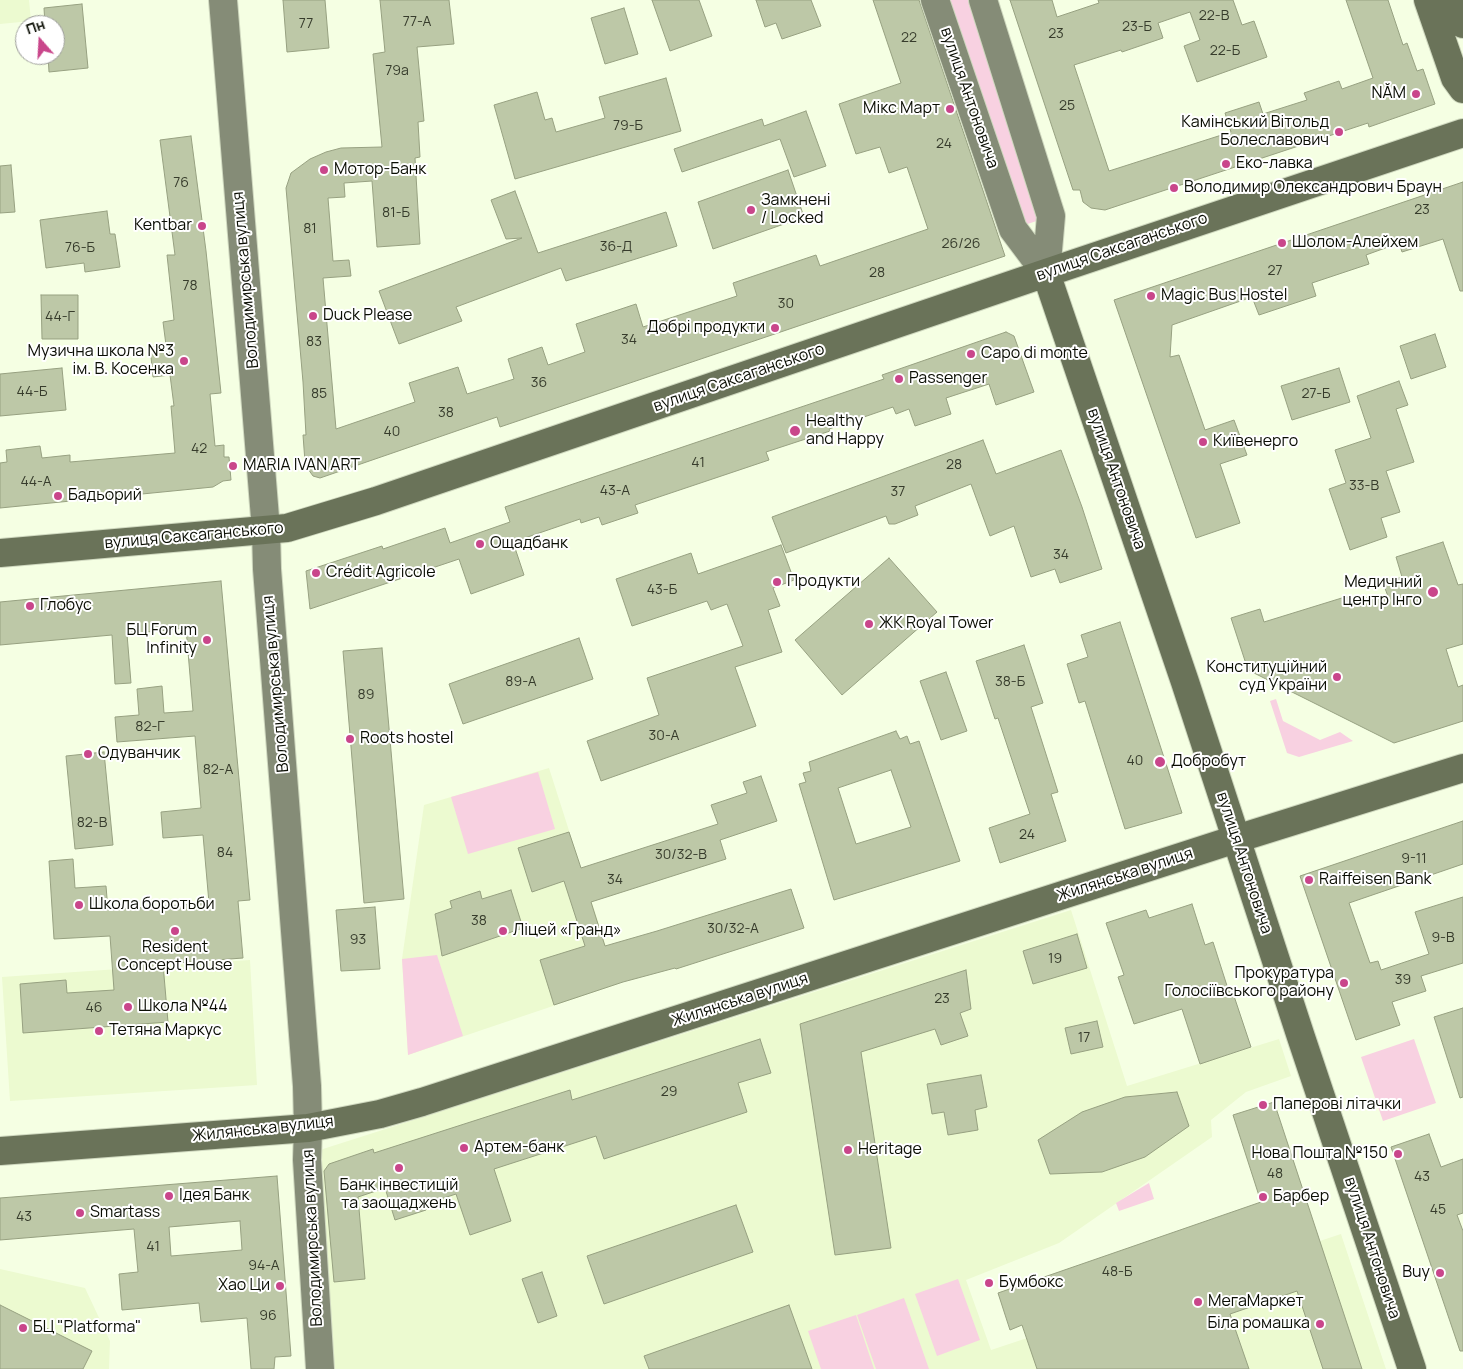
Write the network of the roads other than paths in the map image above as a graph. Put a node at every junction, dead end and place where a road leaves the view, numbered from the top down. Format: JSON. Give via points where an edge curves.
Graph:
{"nodes":[{"id":1,"x":223,"y":0,"type":"edge"},
{"id":2,"x":935,"y":0,"type":"edge"},
{"id":3,"x":983,"y":0,"type":"edge"},
{"id":4,"x":1428,"y":0,"type":"edge"},
{"id":5,"x":1454,"y":0,"type":"edge"},
{"id":6,"x":1463,"y":24,"type":"edge"},
{"id":7,"x":1463,"y":89,"type":"edge"},
{"id":8,"x":1463,"y":133,"type":"edge"},
{"id":9,"x":1046,"y":273,"type":"junction"},
{"id":10,"x":266,"y":530,"type":"junction"},
{"id":11,"x":0,"y":553,"type":"edge"},
{"id":12,"x":1463,"y":768,"type":"edge"},
{"id":13,"x":1236,"y":839,"type":"junction"},
{"id":14,"x":308,"y":1128,"type":"junction"},
{"id":15,"x":0,"y":1151,"type":"edge"},
{"id":16,"x":320,"y":1369,"type":"edge"},
{"id":17,"x":1412,"y":1369,"type":"edge"}],
"edges":[{"from":1,"to":10,"type":"street","name":"Володимирська вулиця"},
{"from":2,"to":9,"type":"street","name":"вулиця Антоновича","via":[[1013,229]]},
{"from":3,"to":9,"type":"street","name":"вулиця Антоновича","via":[[1051,216]]},
{"from":4,"to":7,"type":"main road","via":[[1455,78]]},
{"from":5,"to":6,"type":"main road"},
{"from":8,"to":9,"type":"main road","name":"вулиця Саксаганського"},
{"from":9,"to":10,"type":"main road","name":"вулиця Саксаганського","via":[[376,501],[287,528]]},
{"from":9,"to":13,"type":"main road","name":"вулиця Антоновича"},
{"from":10,"to":11,"type":"main road","name":"вулиця Саксаганського"},
{"from":10,"to":14,"type":"street","name":"Володимирська вулиця"},
{"from":12,"to":13,"type":"main road","name":"Жилянська вулиця"},
{"from":13,"to":14,"type":"main road","name":"Жилянська вулиця","via":[[422,1102]]},
{"from":13,"to":17,"type":"main road","name":"вулиця Антоновича"},
{"from":14,"to":15,"type":"main road","name":"Жилянська вулиця"},
{"from":14,"to":16,"type":"street","name":"Володимирська вулиця"}]}
